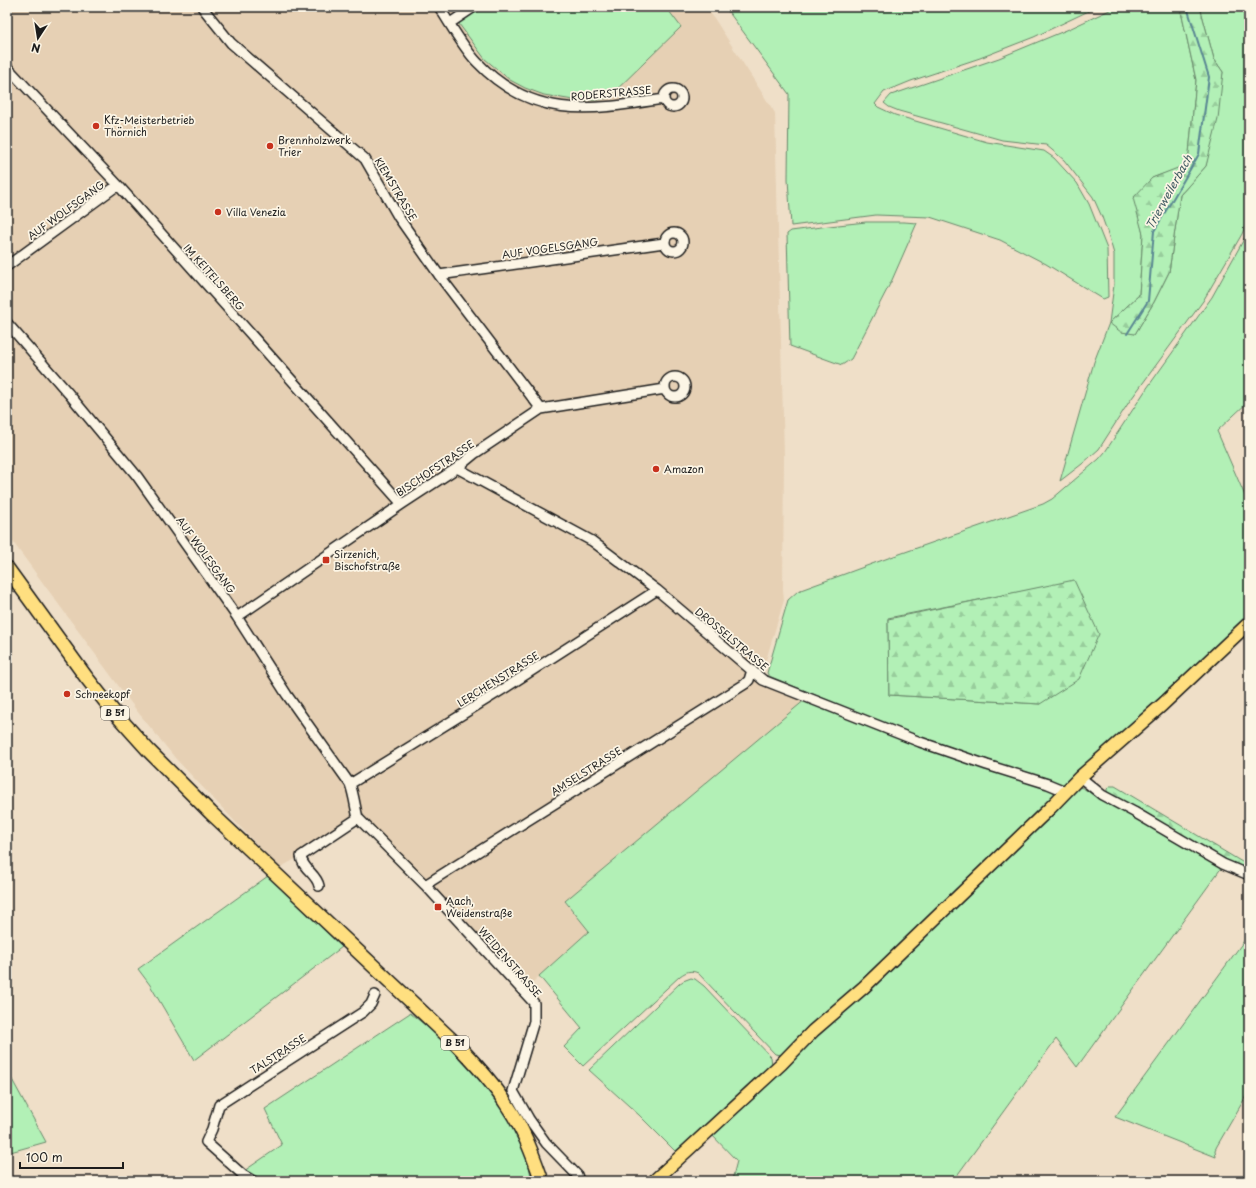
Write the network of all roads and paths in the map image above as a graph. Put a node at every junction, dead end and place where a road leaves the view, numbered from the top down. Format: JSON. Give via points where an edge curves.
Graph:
{"nodes":[{"id":1,"x":202,"y":7,"type":"edge"},
{"id":2,"x":439,"y":7,"type":"edge"},
{"id":3,"x":474,"y":7,"type":"edge"},
{"id":4,"x":450,"y":23,"type":"junction"},
{"id":5,"x":7,"y":67,"type":"edge"},
{"id":6,"x":664,"y":99,"type":"dead end"},
{"id":7,"x":118,"y":185,"type":"junction"},
{"id":8,"x":664,"y":243,"type":"dead end"},
{"id":9,"x":7,"y":266,"type":"edge"},
{"id":10,"x":439,"y":275,"type":"junction"},
{"id":11,"x":7,"y":323,"type":"edge"},
{"id":12,"x":665,"y":389,"type":"dead end"},
{"id":13,"x":541,"y":409,"type":"junction"},
{"id":14,"x":457,"y":468,"type":"junction"},
{"id":15,"x":402,"y":504,"type":"junction"},
{"id":16,"x":7,"y":568,"type":"edge"},
{"id":17,"x":657,"y":590,"type":"junction"},
{"id":18,"x":237,"y":617,"type":"junction"},
{"id":19,"x":1249,"y":622,"type":"edge"},
{"id":20,"x":752,"y":670,"type":"junction"},
{"id":21,"x":1080,"y":777,"type":"junction"},
{"id":22,"x":350,"y":784,"type":"junction"},
{"id":23,"x":1065,"y":792,"type":"junction"},
{"id":24,"x":358,"y":818,"type":"junction"},
{"id":25,"x":1249,"y":875,"type":"edge"},
{"id":26,"x":425,"y":885,"type":"junction"},
{"id":27,"x":319,"y":886,"type":"dead end"},
{"id":28,"x":375,"y":995,"type":"dead end"},
{"id":29,"x":253,"y":1181,"type":"edge"},
{"id":30,"x":542,"y":1181,"type":"edge"},
{"id":31,"x":579,"y":1181,"type":"edge"},
{"id":32,"x":654,"y":1181,"type":"edge"}],
"edges":[{"from":1,"to":10,"type":"street","name":"KIEMSTRASSE","via":[[231,43],[365,159],[399,218]]},
{"from":2,"to":4,"type":"street","name":"RODERSTRASSE"},
{"from":3,"to":4,"type":"street"},
{"from":4,"to":6,"type":"street","name":"RODERSTRASSE","via":[[477,61],[490,74],[513,91],[528,98],[555,106],[577,108]]},
{"from":5,"to":7,"type":"street","name":"IM KEITELSBERG"},
{"from":7,"to":9,"type":"street","name":"AUF WOLFSGANG"},
{"from":7,"to":15,"type":"street","name":"IM KEITELSBERG"},
{"from":8,"to":10,"type":"street","name":"AUF VOGELSGANG"},
{"from":10,"to":13,"type":"street","name":"KIEMSTRASSE"},
{"from":11,"to":18,"type":"street","name":"AUF WOLFSGANG","via":[[137,476]]},
{"from":12,"to":13,"type":"street","name":"BISCHOFSTRASSE"},
{"from":13,"to":14,"type":"street","name":"BISCHOFSTRASSE"},
{"from":14,"to":15,"type":"street","name":"BISCHOFSTRASSE"},
{"from":14,"to":17,"type":"street","name":"DROSSELSTRASSE","via":[[592,541]]},
{"from":15,"to":18,"type":"street","name":"BISCHOFSTRASSE"},
{"from":16,"to":30,"type":"highway","number":"B 51","via":[[86,677],[150,752],[210,813],[477,1066],[514,1116]]},
{"from":17,"to":20,"type":"street","name":"DROSSELSTRASSE"},
{"from":17,"to":22,"type":"street","name":"LERCHENSTRASSE"},
{"from":18,"to":22,"type":"street","name":"AUF WOLFSGANG","via":[[287,695]]},
{"from":19,"to":21,"type":"main road","via":[[1162,705]]},
{"from":20,"to":23,"type":"street","name":"DROSSELSTRASSE","via":[[763,680],[920,742],[1048,784]]},
{"from":20,"to":26,"type":"street","name":"AMSELSTRASSE","via":[[745,684]]},
{"from":21,"to":23,"type":"main road"},
{"from":21,"to":25,"type":"street","via":[[1102,796],[1223,864]]},
{"from":22,"to":24,"type":"street","name":"AUF WOLFSGANG"},
{"from":23,"to":32,"type":"main road","via":[[869,981]]},
{"from":24,"to":26,"type":"street","name":"WEIDENSTRASSE"},
{"from":24,"to":27,"type":"street","via":[[301,856],[302,862]]},
{"from":26,"to":31,"type":"street","name":"WEIDENSTRASSE","via":[[534,1003],[534,1021],[513,1091],[546,1143],[577,1175]]},
{"from":28,"to":29,"type":"street","name":"TALSTRASSE","via":[[363,1012],[219,1105],[206,1142]]}]}
